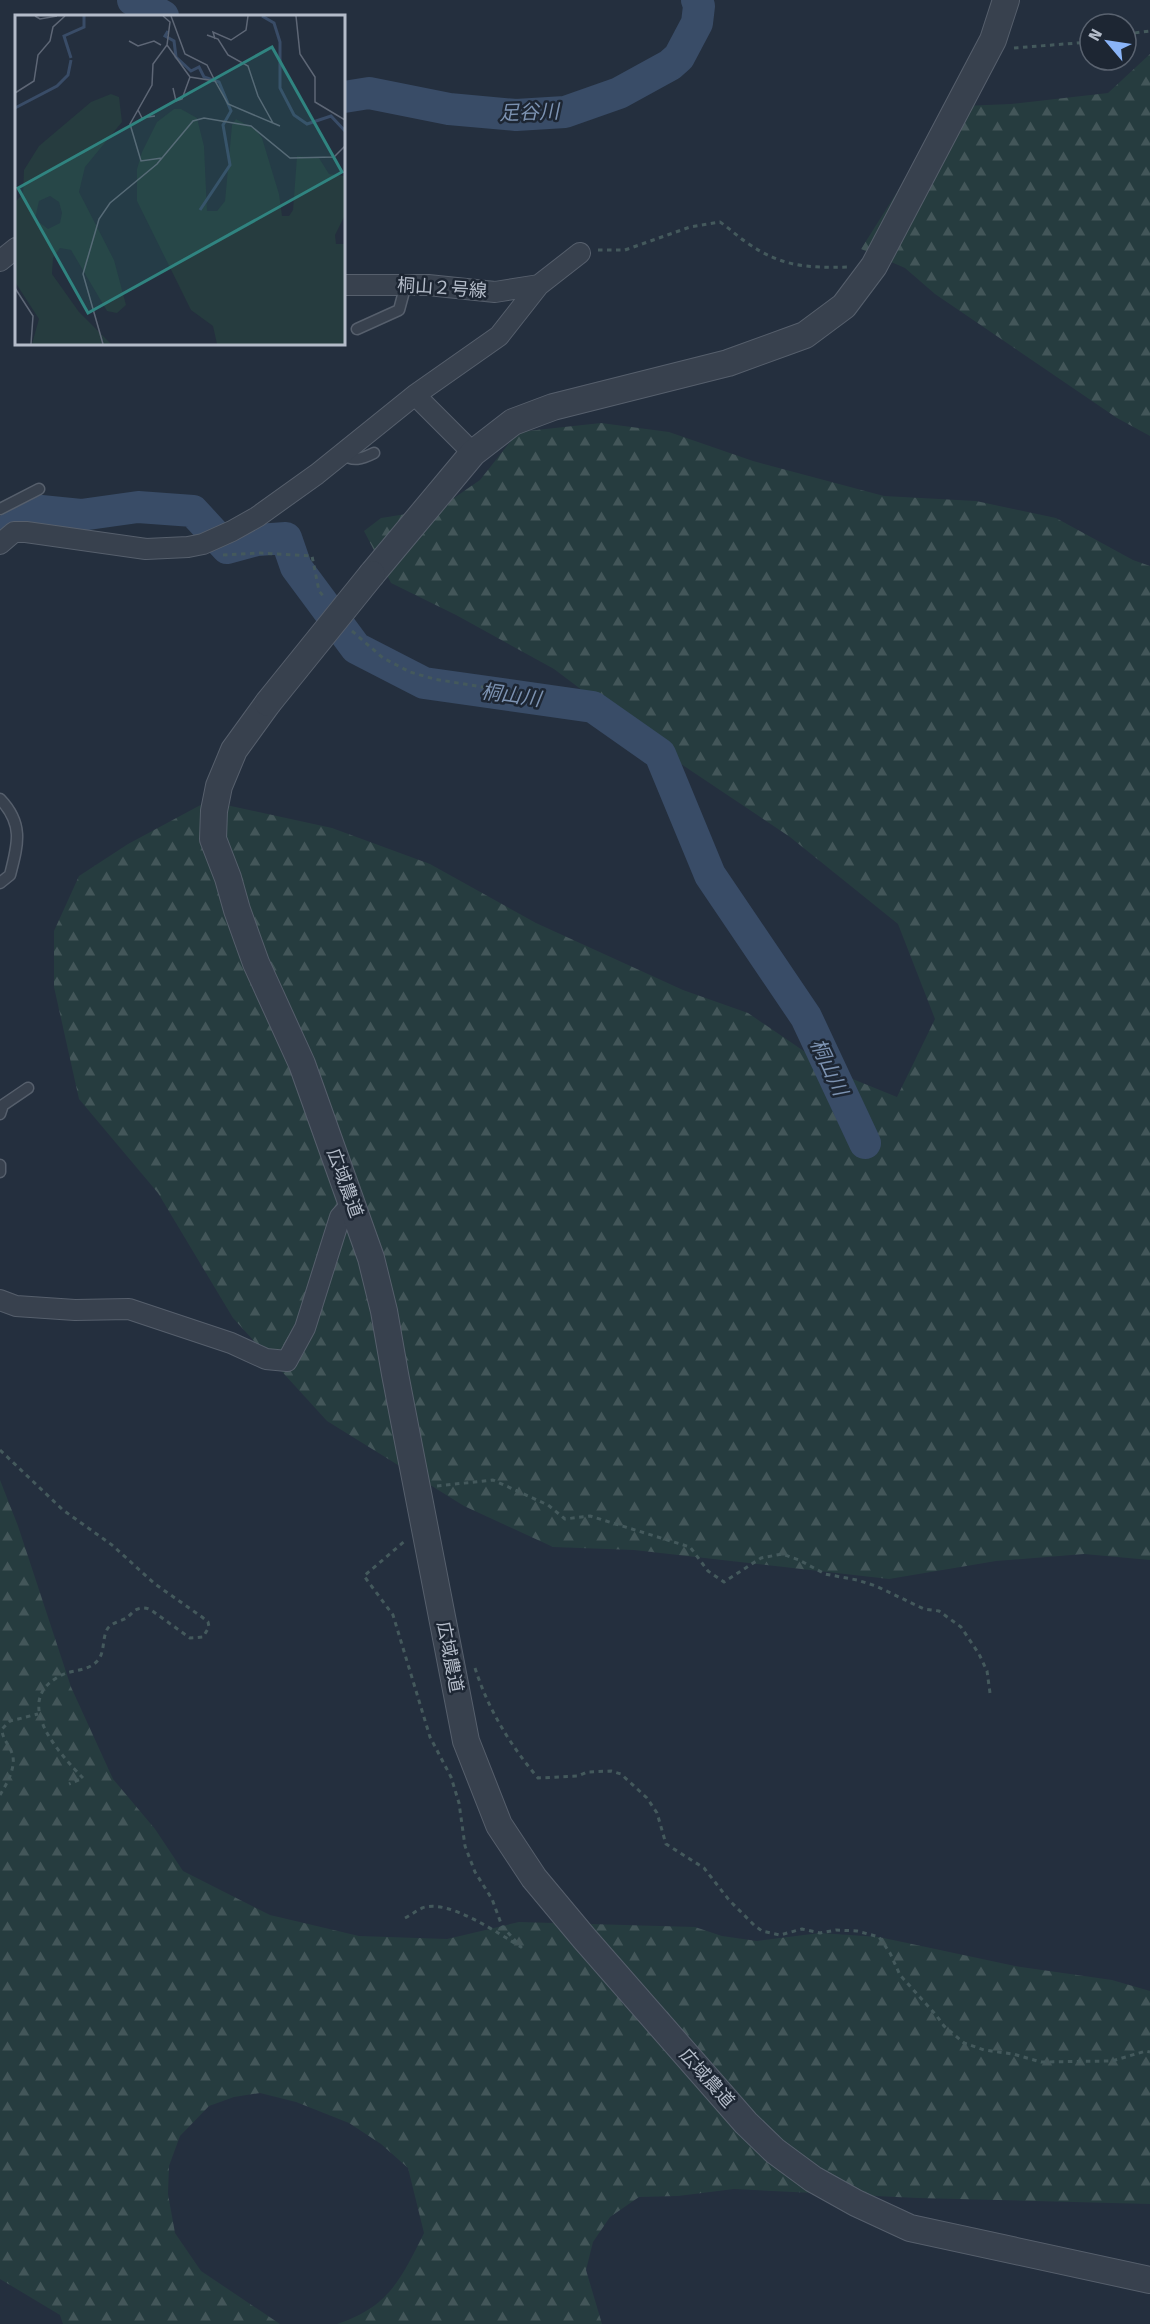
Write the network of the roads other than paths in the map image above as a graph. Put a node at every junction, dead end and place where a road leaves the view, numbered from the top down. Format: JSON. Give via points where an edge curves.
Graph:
{"nodes":[{"id":1,"x":1005,"y":5,"type":"edge"},
{"id":2,"x":15,"y":249,"type":"edge"},
{"id":3,"x":580,"y":253,"type":"road end"},
{"id":4,"x":0,"y":261,"type":"edge"},
{"id":5,"x":406,"y":284,"type":"junction"},
{"id":6,"x":345,"y":285,"type":"edge"},
{"id":7,"x":539,"y":285,"type":"junction"},
{"id":8,"x":357,"y":329,"type":"dead end"},
{"id":9,"x":415,"y":395,"type":"junction"},
{"id":10,"x":374,"y":453,"type":"dead end"},
{"id":11,"x":473,"y":453,"type":"junction"},
{"id":12,"x":342,"y":454,"type":"junction"},
{"id":13,"x":39,"y":489,"type":"dead end"},
{"id":14,"x":0,"y":509,"type":"edge"},
{"id":15,"x":5,"y":532,"type":"edge"},
{"id":16,"x":0,"y":799,"type":"edge"},
{"id":17,"x":0,"y":883,"type":"edge"},
{"id":18,"x":28,"y":1088,"type":"dead end"},
{"id":19,"x":0,"y":1114,"type":"edge"},
{"id":20,"x":0,"y":1165,"type":"edge"},
{"id":21,"x":0,"y":1172,"type":"edge"},
{"id":22,"x":352,"y":1203,"type":"junction"},
{"id":23,"x":0,"y":1300,"type":"edge"},
{"id":24,"x":1150,"y":2280,"type":"edge"}],
"edges":[{"from":1,"to":11,"type":"street","name":"広域農道","via":[[993,40],[874,266],[844,306],[805,335],[728,363],[553,407],[513,422]]},
{"from":2,"to":4,"type":"street"},
{"from":3,"to":7,"type":"street"},
{"from":5,"to":6,"type":"street","name":"桐山２号線"},
{"from":5,"to":7,"type":"street","name":"桐山２号線","via":[[495,292]]},
{"from":5,"to":8,"type":"lane","via":[[399,310]]},
{"from":7,"to":9,"type":"street","via":[[499,336]]},
{"from":9,"to":11,"type":"street"},
{"from":9,"to":12,"type":"street"},
{"from":10,"to":12,"type":"lane","via":[[361,459],[349,459]]},
{"from":11,"to":22,"type":"street","name":"広域農道","bridge":true,"via":[[268,703],[234,750],[219,786],[214,811],[213,839],[237,910],[256,963],[302,1064]]},
{"from":12,"to":15,"type":"street","via":[[257,517],[203,544],[146,549],[39,532]]},
{"from":13,"to":14,"type":"lane"},
{"from":16,"to":17,"type":"lane","via":[[14,815],[18,834],[10,875]]},
{"from":18,"to":19,"type":"lane","via":[[3,1106]]},
{"from":20,"to":21,"type":"lane"},
{"from":22,"to":23,"type":"street","via":[[340,1217],[304,1328],[287,1361],[266,1359],[231,1343],[129,1309],[16,1306]]},
{"from":22,"to":24,"type":"street","name":"広域農道","via":[[384,1311],[466,1741],[499,1826],[534,1878],[746,2123],[813,2179],[910,2228]]}]}
